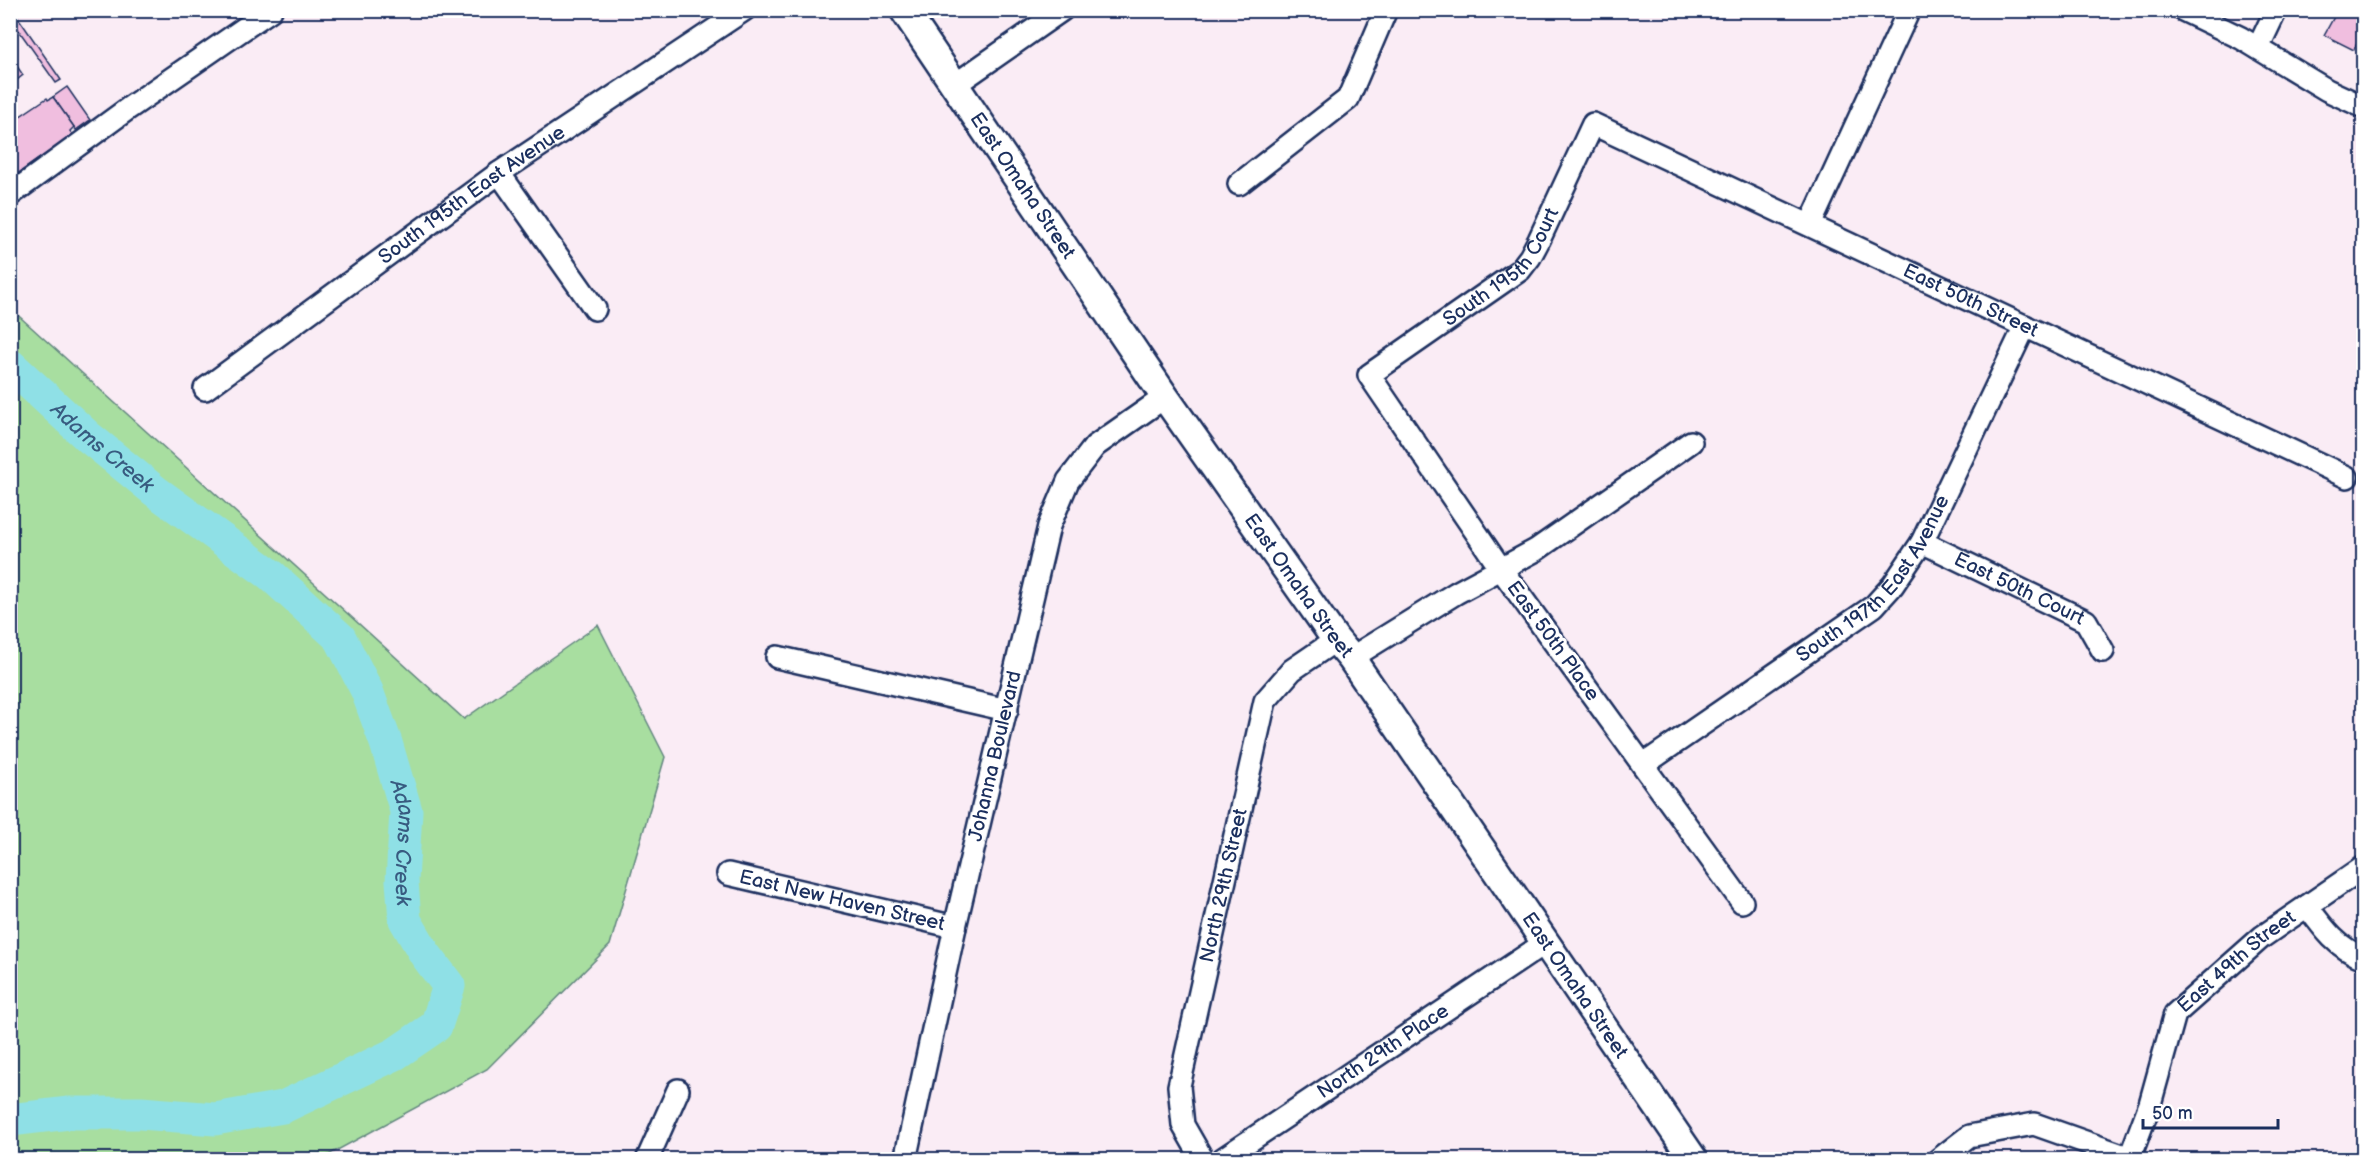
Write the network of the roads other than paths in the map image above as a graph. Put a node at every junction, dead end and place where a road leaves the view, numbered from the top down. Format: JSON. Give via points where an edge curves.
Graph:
{"nodes":[{"id":1,"x":271,"y":10,"type":"edge"},
{"id":2,"x":744,"y":10,"type":"edge"},
{"id":3,"x":904,"y":10,"type":"edge"},
{"id":4,"x":1062,"y":10,"type":"edge"},
{"id":5,"x":1386,"y":10,"type":"edge"},
{"id":6,"x":1909,"y":10,"type":"edge"},
{"id":7,"x":2183,"y":10,"type":"edge"},
{"id":8,"x":2276,"y":10,"type":"edge"},
{"id":9,"x":2258,"y":48,"type":"junction"},
{"id":10,"x":956,"y":84,"type":"junction"},
{"id":11,"x":2364,"y":107,"type":"edge"},
{"id":12,"x":1593,"y":124,"type":"joint"},
{"id":13,"x":499,"y":173,"type":"junction"},
{"id":14,"x":1239,"y":184,"type":"dead end"},
{"id":15,"x":10,"y":195,"type":"edge"},
{"id":16,"x":1810,"y":225,"type":"junction"},
{"id":17,"x":595,"y":309,"type":"dead end"},
{"id":18,"x":2025,"y":326,"type":"junction"},
{"id":19,"x":1369,"y":375,"type":"joint"},
{"id":20,"x":205,"y":389,"type":"dead end"},
{"id":21,"x":1165,"y":397,"type":"junction"},
{"id":22,"x":1691,"y":442,"type":"dead end"},
{"id":23,"x":2347,"y":477,"type":"dead end"},
{"id":24,"x":1922,"y":542,"type":"junction"},
{"id":25,"x":1501,"y":569,"type":"junction"},
{"id":26,"x":1343,"y":649,"type":"junction"},
{"id":27,"x":2103,"y":651,"type":"dead end"},
{"id":28,"x":777,"y":657,"type":"dead end"},
{"id":29,"x":1007,"y":710,"type":"junction"},
{"id":30,"x":1643,"y":765,"type":"junction"},
{"id":31,"x":2364,"y":867,"type":"edge"},
{"id":32,"x":728,"y":874,"type":"dead end"},
{"id":33,"x":1742,"y":902,"type":"dead end"},
{"id":34,"x":2307,"y":906,"type":"junction"},
{"id":35,"x":955,"y":927,"type":"junction"},
{"id":36,"x":1545,"y":943,"type":"junction"},
{"id":37,"x":2364,"y":958,"type":"edge"},
{"id":38,"x":678,"y":1090,"type":"dead end"},
{"id":39,"x":1690,"y":1158,"type":"edge"},
{"id":40,"x":2133,"y":1158,"type":"edge"},
{"id":41,"x":647,"y":1160,"type":"edge"},
{"id":42,"x":905,"y":1160,"type":"edge"},
{"id":43,"x":1203,"y":1160,"type":"edge"},
{"id":44,"x":1221,"y":1160,"type":"edge"},
{"id":45,"x":1938,"y":1160,"type":"edge"}],
"edges":[{"from":1,"to":15,"type":"street"},
{"from":2,"to":13,"type":"street","name":"South 195th East Avenue"},
{"from":3,"to":10,"type":"street","name":"East Omaha Street"},
{"from":4,"to":10,"type":"street"},
{"from":5,"to":14,"type":"street","via":[[1348,99]]},
{"from":6,"to":16,"type":"street"},
{"from":7,"to":9,"type":"street"},
{"from":8,"to":9,"type":"street"},
{"from":9,"to":11,"type":"street","via":[[2327,90]]},
{"from":10,"to":21,"type":"street","name":"East Omaha Street"},
{"from":12,"to":16,"type":"street","name":"East 50th Street"},
{"from":12,"to":19,"type":"street","name":"South 195th Court","via":[[1539,240],[1520,270]]},
{"from":13,"to":17,"type":"street"},
{"from":13,"to":20,"type":"street","name":"South 195th East Avenue"},
{"from":16,"to":18,"type":"street","name":"East 50th Street"},
{"from":18,"to":23,"type":"street","name":"East 50th Street"},
{"from":18,"to":24,"type":"street","name":"South 197th East Avenue"},
{"from":19,"to":25,"type":"street","name":"East 50th Place"},
{"from":21,"to":26,"type":"street","name":"East Omaha Street"},
{"from":21,"to":29,"type":"street","name":"Johanna Boulevard","via":[[1095,446],[1068,481],[1049,526]]},
{"from":22,"to":25,"type":"street","name":"North 29th Street","via":[[1536,550]]},
{"from":24,"to":27,"type":"street","name":"East 50th Court","via":[[2086,621]]},
{"from":24,"to":30,"type":"street","name":"South 197th East Avenue","via":[[1874,606]]},
{"from":25,"to":26,"type":"street","name":"North 29th Street"},
{"from":25,"to":30,"type":"street","name":"East 50th Place"},
{"from":26,"to":36,"type":"street","name":"East Omaha Street"},
{"from":26,"to":43,"type":"street","name":"North 29th Street","via":[[1292,670],[1265,701],[1179,1086],[1183,1125]]},
{"from":28,"to":29,"type":"street"},
{"from":29,"to":35,"type":"street","name":"Johanna Boulevard"},
{"from":30,"to":33,"type":"street","name":"East 50th Place"},
{"from":31,"to":34,"type":"street","name":"East 49th Street"},
{"from":32,"to":35,"type":"street","name":"East New Haven Street"},
{"from":34,"to":37,"type":"street","via":[[2330,937]]},
{"from":34,"to":40,"type":"street","name":"East 49th Street","via":[[2262,937],[2175,1014]]},
{"from":35,"to":42,"type":"street","name":"Johanna Boulevard"},
{"from":36,"to":39,"type":"street","name":"East Omaha Street"},
{"from":36,"to":44,"type":"street","name":"North 29th Place"},
{"from":38,"to":41,"type":"street"},
{"from":40,"to":45,"type":"street","via":[[2034,1124],[1970,1136]]}]}
